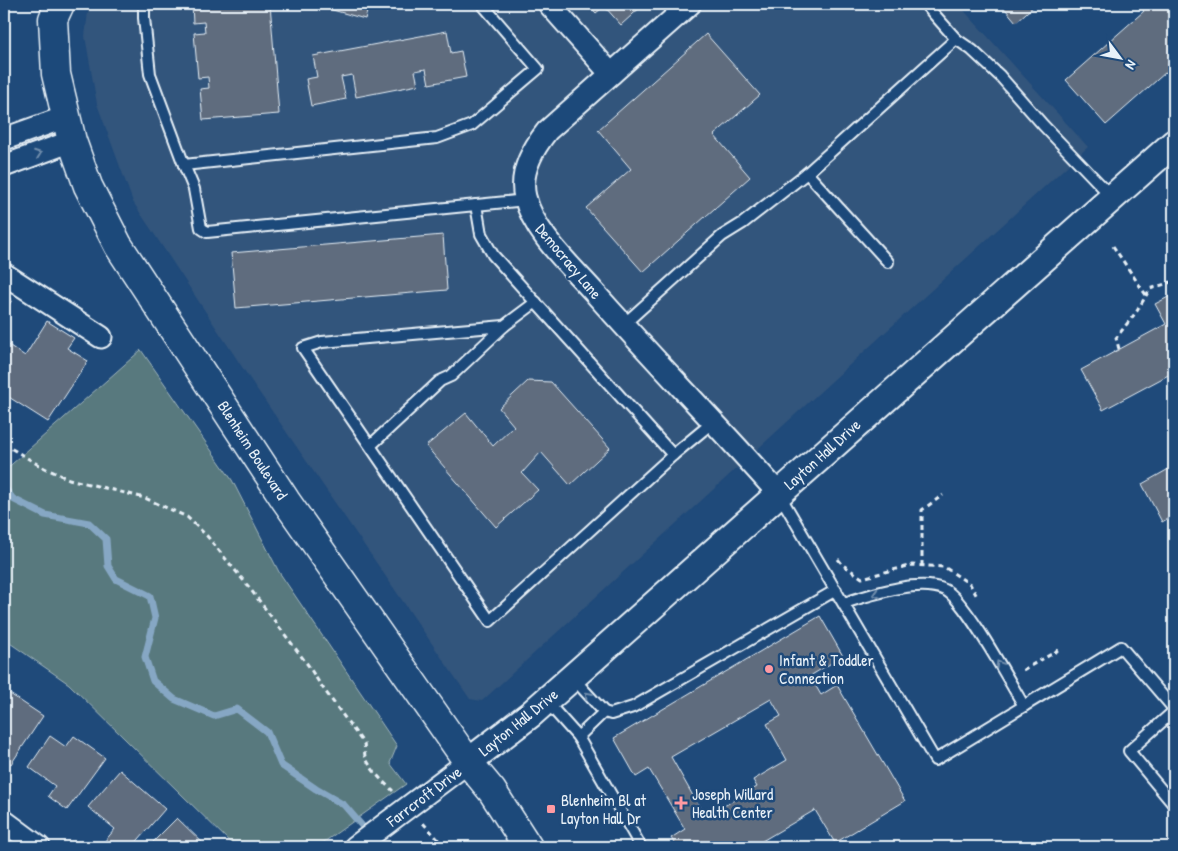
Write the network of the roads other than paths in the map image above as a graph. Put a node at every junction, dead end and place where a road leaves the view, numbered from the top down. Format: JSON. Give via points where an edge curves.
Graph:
{"nodes":[{"id":1,"x":144,"y":4,"type":"edge"},
{"id":2,"x":482,"y":4,"type":"edge"},
{"id":3,"x":549,"y":4,"type":"edge"},
{"id":4,"x":690,"y":4,"type":"edge"},
{"id":5,"x":925,"y":4,"type":"edge"},
{"id":6,"x":50,"y":9,"type":"edge"},
{"id":7,"x":956,"y":39,"type":"junction"},
{"id":8,"x":612,"y":74,"type":"junction"},
{"id":9,"x":69,"y":129,"type":"junction"},
{"id":10,"x":4,"y":140,"type":"edge"},
{"id":11,"x":1174,"y":143,"type":"edge"},
{"id":12,"x":184,"y":165,"type":"junction"},
{"id":13,"x":4,"y":166,"type":"edge"},
{"id":14,"x":807,"y":173,"type":"junction"},
{"id":15,"x":1112,"y":198,"type":"junction"},
{"id":16,"x":526,"y":200,"type":"junction"},
{"id":17,"x":476,"y":205,"type":"junction"},
{"id":18,"x":888,"y":262,"type":"dead end"},
{"id":19,"x":4,"y":274,"type":"edge"},
{"id":20,"x":536,"y":302,"type":"junction"},
{"id":21,"x":623,"y":324,"type":"junction"},
{"id":22,"x":504,"y":326,"type":"junction"},
{"id":23,"x":101,"y":337,"type":"dead end"},
{"id":24,"x":713,"y":422,"type":"junction"},
{"id":25,"x":371,"y":445,"type":"junction"},
{"id":26,"x":673,"y":455,"type":"junction"},
{"id":27,"x":778,"y":493,"type":"junction"},
{"id":28,"x":836,"y":590,"type":"junction"},
{"id":29,"x":844,"y":603,"type":"junction"},
{"id":30,"x":572,"y":677,"type":"junction"},
{"id":31,"x":546,"y":701,"type":"junction"},
{"id":32,"x":1024,"y":706,"type":"junction"},
{"id":33,"x":1174,"y":710,"type":"edge"},
{"id":34,"x":604,"y":712,"type":"junction"},
{"id":35,"x":578,"y":737,"type":"junction"},
{"id":36,"x":468,"y":762,"type":"junction"},
{"id":37,"x":1174,"y":805,"type":"edge"},
{"id":38,"x":4,"y":821,"type":"edge"},
{"id":39,"x":39,"y":847,"type":"edge"},
{"id":40,"x":355,"y":847,"type":"edge"},
{"id":41,"x":528,"y":847,"type":"edge"},
{"id":42,"x":641,"y":847,"type":"edge"}],
"edges":[{"from":1,"to":12,"type":"lane","via":[[150,74]]},
{"from":2,"to":12,"type":"lane","via":[[538,69],[472,125],[437,138]]},
{"from":3,"to":8,"type":"street"},
{"from":4,"to":8,"type":"street","name":"Democracy Lane"},
{"from":5,"to":7,"type":"lane"},
{"from":6,"to":9,"type":"main road","name":"Blenheim Boulevard","via":[[56,74]]},
{"from":7,"to":14,"type":"lane"},
{"from":7,"to":15,"type":"lane","via":[[1000,76]]},
{"from":8,"to":16,"type":"street","name":"Democracy Lane","via":[[534,147],[524,179]]},
{"from":9,"to":10,"type":"street"},
{"from":13,"to":9,"type":"street","one_way":true},
{"from":9,"to":36,"type":"main road","name":"Blenheim Boulevard","via":[[88,186],[118,246],[282,495]]},
{"from":11,"to":15,"type":"street","name":"Layton Hall Drive"},
{"from":12,"to":17,"type":"lane","via":[[194,189],[201,228],[207,232]]},
{"from":14,"to":18,"type":"lane"},
{"from":14,"to":21,"type":"lane","via":[[722,236]]},
{"from":15,"to":27,"type":"street","name":"Layton Hall Drive"},
{"from":16,"to":17,"type":"lane"},
{"from":16,"to":21,"type":"street","name":"Democracy Lane","via":[[530,214],[542,232]]},
{"from":17,"to":20,"type":"lane","via":[[481,234],[493,255]]},
{"from":19,"to":23,"type":"street"},
{"from":20,"to":22,"type":"lane"},
{"from":20,"to":26,"type":"lane"},
{"from":21,"to":24,"type":"street","name":"Democracy Lane"},
{"from":22,"to":25,"type":"lane","via":[[452,376],[440,381]]},
{"from":22,"to":25,"type":"lane","via":[[322,342],[304,348]]},
{"from":24,"to":26,"type":"lane"},
{"from":24,"to":27,"type":"street","name":"Democracy Lane"},
{"from":25,"to":26,"type":"lane","via":[[490,621]]},
{"from":27,"to":28,"type":"lane"},
{"from":27,"to":30,"type":"street","name":"Layton Hall Drive"},
{"from":28,"to":29,"type":"lane"},
{"from":28,"to":34,"type":"lane","via":[[633,706],[611,714]]},
{"from":32,"to":29,"type":"lane","one_way":true,"via":[[963,606],[945,590],[922,586],[892,589]]},
{"from":29,"to":32,"type":"lane","via":[[935,760]]},
{"from":30,"to":31,"type":"street","name":"Layton Hall Drive"},
{"from":34,"to":30,"type":"lane","one_way":true},
{"from":31,"to":35,"type":"lane"},
{"from":31,"to":36,"type":"street","name":"Layton Hall Drive"},
{"from":32,"to":33,"type":"lane","via":[[1121,647]]},
{"from":33,"to":37,"type":"lane","via":[[1129,751]]},
{"from":34,"to":35,"type":"lane"},
{"from":35,"to":42,"type":"lane"},
{"from":36,"to":40,"type":"street","name":"Farrcroft Drive"},
{"from":36,"to":41,"type":"main road","name":"Blenheim Boulevard","via":[[492,791]]},
{"from":38,"to":39,"type":"street"}]}
